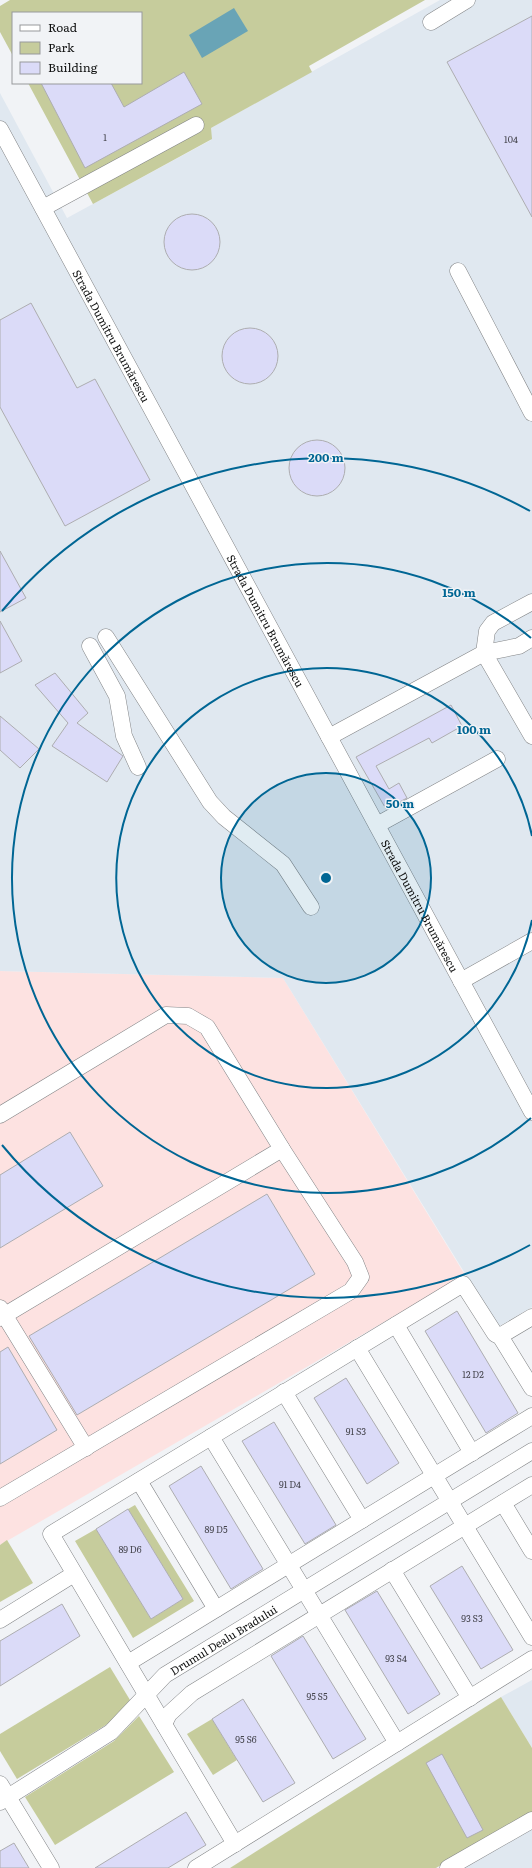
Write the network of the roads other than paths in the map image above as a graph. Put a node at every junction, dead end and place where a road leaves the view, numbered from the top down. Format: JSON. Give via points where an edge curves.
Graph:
{"nodes":[{"id":1,"x":467,"y":0,"type":"edge"},
{"id":2,"x":432,"y":22,"type":"dead end"},
{"id":3,"x":196,"y":126,"type":"dead end"},
{"id":4,"x":0,"y":129,"type":"edge"},
{"id":5,"x":43,"y":208,"type":"junction"},
{"id":6,"x":458,"y":271,"type":"dead end"},
{"id":7,"x":532,"y":413,"type":"edge"},
{"id":8,"x":532,"y":602,"type":"edge"},
{"id":9,"x":106,"y":637,"type":"dead end"},
{"id":10,"x":532,"y":638,"type":"edge"},
{"id":11,"x":90,"y":646,"type":"dead end"},
{"id":12,"x":484,"y":653,"type":"junction"},
{"id":13,"x":532,"y":736,"type":"edge"},
{"id":14,"x":329,"y":737,"type":"junction"},
{"id":15,"x":497,"y":759,"type":"dead end"},
{"id":16,"x":138,"y":767,"type":"dead end"},
{"id":17,"x":377,"y":826,"type":"junction"},
{"id":18,"x":312,"y":907,"type":"dead end"},
{"id":19,"x":532,"y":941,"type":"edge"},
{"id":20,"x":461,"y":981,"type":"junction"},
{"id":21,"x":532,"y":1112,"type":"edge"},
{"id":22,"x":0,"y":1115,"type":"edge"},
{"id":23,"x":282,"y":1149,"type":"junction"},
{"id":24,"x":2,"y":1314,"type":"edge"},
{"id":25,"x":532,"y":1317,"type":"edge"},
{"id":26,"x":396,"y":1325,"type":"junction"},
{"id":27,"x":500,"y":1336,"type":"junction"},
{"id":28,"x":357,"y":1348,"type":"junction"},
{"id":29,"x":532,"y":1388,"type":"edge"},
{"id":30,"x":284,"y":1392,"type":"junction"},
{"id":31,"x":532,"y":1416,"type":"edge"},
{"id":32,"x":211,"y":1437,"type":"junction"},
{"id":33,"x":86,"y":1448,"type":"junction"},
{"id":34,"x":532,"y":1451,"type":"edge"},
{"id":35,"x":472,"y":1453,"type":"junction"},
{"id":36,"x":434,"y":1476,"type":"junction"},
{"id":37,"x":139,"y":1481,"type":"junction"},
{"id":38,"x":532,"y":1485,"type":"edge"},
{"id":39,"x":0,"y":1498,"type":"edge"},
{"id":40,"x":450,"y":1501,"type":"junction"},
{"id":41,"x":503,"y":1503,"type":"junction"},
{"id":42,"x":362,"y":1520,"type":"junction"},
{"id":43,"x":465,"y":1526,"type":"junction"},
{"id":44,"x":532,"y":1551,"type":"edge"},
{"id":45,"x":289,"y":1564,"type":"junction"},
{"id":46,"x":392,"y":1570,"type":"junction"},
{"id":47,"x":74,"y":1574,"type":"junction"},
{"id":48,"x":304,"y":1590,"type":"junction"},
{"id":49,"x":216,"y":1610,"type":"junction"},
{"id":50,"x":319,"y":1614,"type":"junction"},
{"id":51,"x":0,"y":1620,"type":"edge"},
{"id":52,"x":532,"y":1637,"type":"edge"},
{"id":53,"x":532,"y":1659,"type":"edge"},
{"id":54,"x":128,"y":1663,"type":"junction"},
{"id":55,"x":147,"y":1695,"type":"junction"},
{"id":56,"x":470,"y":1698,"type":"junction"},
{"id":57,"x":164,"y":1724,"type":"junction"},
{"id":58,"x":397,"y":1743,"type":"junction"},
{"id":59,"x":0,"y":1784,"type":"edge"},
{"id":60,"x":4,"y":1800,"type":"edge"},
{"id":61,"x":532,"y":1820,"type":"edge"},
{"id":62,"x":235,"y":1844,"type":"junction"},
{"id":63,"x":51,"y":1868,"type":"edge"},
{"id":64,"x":196,"y":1868,"type":"edge"},
{"id":65,"x":448,"y":1868,"type":"edge"}],
"edges":[{"from":1,"to":2,"type":"street"},
{"from":3,"to":5,"type":"street"},
{"from":4,"to":5,"type":"street","name":"Strada Dumitru Brumărescu"},
{"from":5,"to":14,"type":"street","name":"Strada Dumitru Brumărescu"},
{"from":6,"to":7,"type":"street"},
{"from":8,"to":12,"type":"street","via":[[493,623],[487,631]]},
{"from":9,"to":18,"type":"street","via":[[210,802],[224,817],[282,864]]},
{"from":10,"to":12,"type":"street","via":[[518,646]]},
{"from":11,"to":16,"type":"street","via":[[117,696],[124,736]]},
{"from":12,"to":13,"type":"street"},
{"from":12,"to":14,"type":"street"},
{"from":14,"to":17,"type":"street","name":"Strada Dumitru Brumărescu"},
{"from":15,"to":17,"type":"street"},
{"from":17,"to":20,"type":"street","name":"Strada Dumitru Brumărescu"},
{"from":19,"to":20,"type":"street"},
{"from":20,"to":21,"type":"street","name":"Strada Dumitru Brumărescu"},
{"from":22,"to":23,"type":"street","via":[[166,1015],[188,1016],[206,1027]]},
{"from":23,"to":24,"type":"street"},
{"from":23,"to":33,"type":"street","via":[[355,1262],[361,1277],[351,1291]]},
{"from":24,"to":33,"type":"street"},
{"from":25,"to":27,"type":"street"},
{"from":26,"to":27,"type":"street","via":[[463,1284],[495,1334]]},
{"from":26,"to":28,"type":"street"},
{"from":26,"to":35,"type":"street"},
{"from":27,"to":29,"type":"street"},
{"from":28,"to":30,"type":"street"},
{"from":28,"to":36,"type":"street"},
{"from":30,"to":32,"type":"street"},
{"from":30,"to":42,"type":"street"},
{"from":31,"to":35,"type":"street"},
{"from":32,"to":37,"type":"street"},
{"from":32,"to":45,"type":"street"},
{"from":33,"to":39,"type":"street"},
{"from":34,"to":40,"type":"street","name":"Drumul Dealu Bradului"},
{"from":35,"to":36,"type":"street"},
{"from":36,"to":40,"type":"street"},
{"from":36,"to":42,"type":"street"},
{"from":37,"to":47,"type":"street","via":[[51,1534]]},
{"from":37,"to":49,"type":"street"},
{"from":38,"to":41,"type":"street"},
{"from":40,"to":43,"type":"street"},
{"from":40,"to":48,"type":"street","name":"Drumul Dealu Bradului"},
{"from":41,"to":43,"type":"street"},
{"from":41,"to":44,"type":"street"},
{"from":42,"to":45,"type":"street"},
{"from":43,"to":46,"type":"street"},
{"from":43,"to":52,"type":"street"},
{"from":45,"to":48,"type":"street"},
{"from":45,"to":49,"type":"street"},
{"from":46,"to":50,"type":"street"},
{"from":46,"to":56,"type":"street"},
{"from":47,"to":51,"type":"street"},
{"from":47,"to":54,"type":"street"},
{"from":48,"to":50,"type":"street"},
{"from":48,"to":55,"type":"street","name":"Drumul Dealu Bradului","via":[[165,1675]]},
{"from":49,"to":54,"type":"street"},
{"from":50,"to":57,"type":"street","via":[[192,1693],[175,1706]]},
{"from":50,"to":58,"type":"street"},
{"from":53,"to":56,"type":"street"},
{"from":54,"to":55,"type":"street"},
{"from":55,"to":57,"type":"street"},
{"from":55,"to":60,"type":"street","name":"Drumul Dealu Bradului","via":[[111,1732]]},
{"from":56,"to":58,"type":"street"},
{"from":57,"to":62,"type":"street"},
{"from":58,"to":62,"type":"street"},
{"from":59,"to":60,"type":"street"},
{"from":60,"to":63,"type":"street"},
{"from":61,"to":65,"type":"street"},
{"from":62,"to":64,"type":"street"}]}
